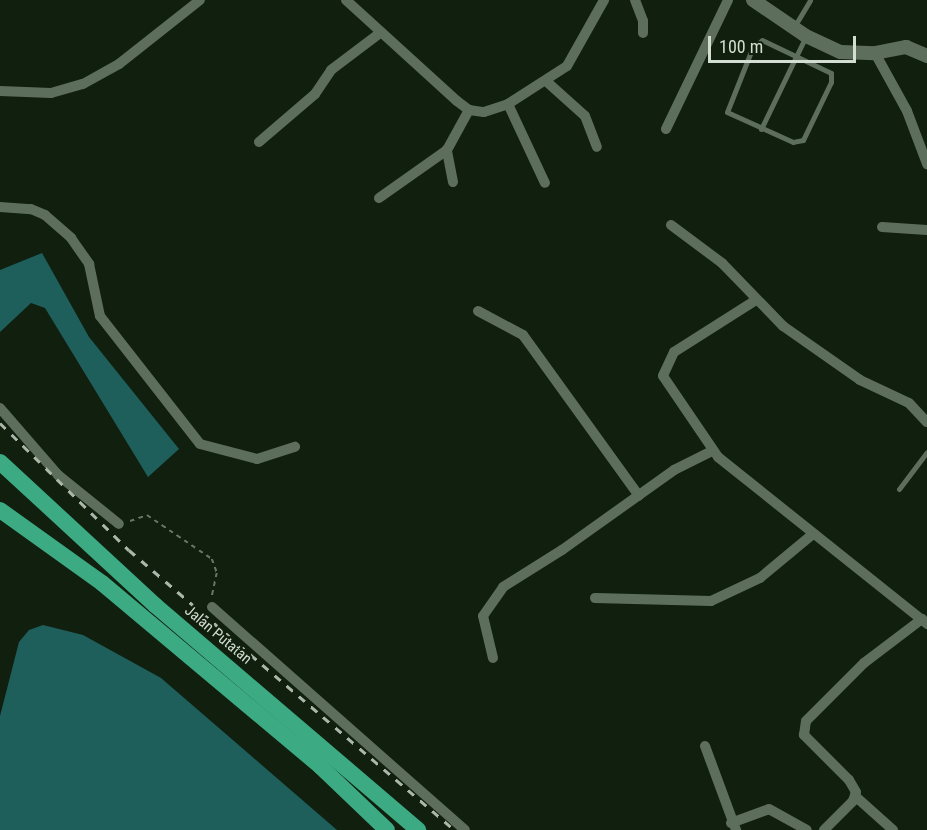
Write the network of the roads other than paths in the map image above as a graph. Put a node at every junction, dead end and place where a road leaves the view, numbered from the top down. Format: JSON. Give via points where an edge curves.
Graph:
{"nodes":[{"id":1,"x":200,"y":0,"type":"edge"},
{"id":2,"x":346,"y":0,"type":"edge"},
{"id":3,"x":604,"y":0,"type":"edge"},
{"id":4,"x":635,"y":0,"type":"edge"},
{"id":5,"x":728,"y":0,"type":"edge"},
{"id":6,"x":753,"y":0,"type":"edge"},
{"id":7,"x":810,"y":0,"type":"edge"},
{"id":8,"x":793,"y":28,"type":"junction"},
{"id":9,"x":380,"y":33,"type":"junction"},
{"id":10,"x":643,"y":33,"type":"dead end"},
{"id":11,"x":806,"y":36,"type":"junction"},
{"id":12,"x":875,"y":53,"type":"junction"},
{"id":13,"x":797,"y":54,"type":"junction"},
{"id":14,"x":927,"y":55,"type":"edge"},
{"id":15,"x":546,"y":81,"type":"junction"},
{"id":16,"x":0,"y":91,"type":"edge"},
{"id":17,"x":508,"y":104,"type":"junction"},
{"id":18,"x":469,"y":110,"type":"junction"},
{"id":19,"x":666,"y":129,"type":"dead end"},
{"id":20,"x":760,"y":129,"type":"junction"},
{"id":21,"x":259,"y":142,"type":"dead end"},
{"id":22,"x":597,"y":147,"type":"dead end"},
{"id":23,"x":447,"y":150,"type":"junction"},
{"id":24,"x":927,"y":164,"type":"edge"},
{"id":25,"x":453,"y":182,"type":"dead end"},
{"id":26,"x":545,"y":183,"type":"dead end"},
{"id":27,"x":380,"y":198,"type":"dead end"},
{"id":28,"x":0,"y":207,"type":"edge"},
{"id":29,"x":671,"y":225,"type":"dead end"},
{"id":30,"x":882,"y":227,"type":"dead end"},
{"id":31,"x":927,"y":230,"type":"edge"},
{"id":32,"x":756,"y":300,"type":"junction"},
{"id":33,"x":478,"y":311,"type":"dead end"},
{"id":34,"x":0,"y":408,"type":"edge"},
{"id":35,"x":927,"y":422,"type":"edge"},
{"id":36,"x":295,"y":447,"type":"dead end"},
{"id":37,"x":712,"y":451,"type":"junction"},
{"id":38,"x":927,"y":452,"type":"edge"},
{"id":39,"x":0,"y":462,"type":"edge"},
{"id":40,"x":899,"y":489,"type":"dead end"},
{"id":41,"x":639,"y":496,"type":"junction"},
{"id":42,"x":0,"y":510,"type":"edge"},
{"id":43,"x":119,"y":524,"type":"road end"},
{"id":44,"x":813,"y":534,"type":"junction"},
{"id":45,"x":596,"y":598,"type":"dead end"},
{"id":46,"x":212,"y":607,"type":"road end"},
{"id":47,"x":162,"y":611,"type":"junction"},
{"id":48,"x":924,"y":621,"type":"edge"},
{"id":49,"x":164,"y":637,"type":"junction"},
{"id":50,"x":494,"y":658,"type":"dead end"},
{"id":51,"x":300,"y":728,"type":"junction"},
{"id":52,"x":705,"y":747,"type":"dead end"},
{"id":53,"x":321,"y":767,"type":"junction"},
{"id":54,"x":855,"y":796,"type":"junction"},
{"id":55,"x":733,"y":826,"type":"edge"},
{"id":56,"x":387,"y":830,"type":"edge"},
{"id":57,"x":418,"y":830,"type":"edge"},
{"id":58,"x":465,"y":830,"type":"edge"},
{"id":59,"x":807,"y":830,"type":"edge"},
{"id":60,"x":824,"y":830,"type":"edge"},
{"id":61,"x":894,"y":830,"type":"edge"}],
"edges":[{"from":1,"to":16,"type":"street","via":[[119,64],[83,84],[51,93]]},
{"from":2,"to":9,"type":"street"},
{"from":3,"to":15,"type":"street","via":[[567,66]]},
{"from":4,"to":10,"type":"street"},
{"from":5,"to":19,"type":"street"},
{"from":6,"to":8,"type":"street"},
{"from":7,"to":8,"type":"lane"},
{"from":8,"to":11,"type":"street"},
{"from":9,"to":18,"type":"street"},
{"from":9,"to":21,"type":"street","via":[[331,70],[315,94]]},
{"from":11,"to":12,"type":"street","via":[[841,52]]},
{"from":11,"to":13,"type":"lane"},
{"from":12,"to":14,"type":"street","via":[[906,47]]},
{"from":12,"to":24,"type":"street","via":[[907,111]]},
{"from":13,"to":20,"type":"lane"},
{"from":13,"to":20,"type":"lane","via":[[762,40],[752,49],[726,108],[734,118]]},
{"from":13,"to":20,"type":"lane","via":[[825,66],[832,77],[807,137],[793,142]]},
{"from":15,"to":17,"type":"street"},
{"from":15,"to":22,"type":"street","via":[[585,116]]},
{"from":17,"to":18,"type":"street","via":[[484,112]]},
{"from":17,"to":26,"type":"street"},
{"from":18,"to":23,"type":"street"},
{"from":23,"to":25,"type":"street"},
{"from":23,"to":27,"type":"street"},
{"from":28,"to":36,"type":"street","via":[[45,214],[71,238],[89,264],[100,316],[200,444],[257,459]]},
{"from":29,"to":32,"type":"street","via":[[722,263]]},
{"from":30,"to":31,"type":"street"},
{"from":32,"to":35,"type":"street","via":[[825,357],[860,380],[901,398]]},
{"from":32,"to":37,"type":"street","via":[[674,351],[663,368],[663,376]]},
{"from":33,"to":41,"type":"street","via":[[523,335]]},
{"from":34,"to":43,"type":"street","via":[[58,475]]},
{"from":37,"to":41,"type":"street","via":[[674,470]]},
{"from":37,"to":44,"type":"street"},
{"from":38,"to":40,"type":"lane"},
{"from":39,"to":47,"type":"highway","name":"Jalan Putatan"},
{"from":41,"to":50,"type":"street","via":[[496,593],[483,616]]},
{"from":42,"to":49,"type":"highway","via":[[102,583]]},
{"from":44,"to":45,"type":"street","via":[[760,578],[711,601]]},
{"from":44,"to":48,"type":"street"},
{"from":46,"to":58,"type":"street"},
{"from":47,"to":49,"type":"highway","via":[[168,623]]},
{"from":47,"to":51,"type":"highway","name":"Jalan Putatan"},
{"from":48,"to":54,"type":"street","via":[[864,663],[806,721],[804,735],[849,780]]},
{"from":49,"to":53,"type":"highway"},
{"from":51,"to":53,"type":"highway","via":[[301,739]]},
{"from":51,"to":57,"type":"highway","name":"Jalan Putatan"},
{"from":52,"to":55,"type":"street"},
{"from":53,"to":56,"type":"highway"},
{"from":54,"to":60,"type":"street"},
{"from":54,"to":61,"type":"street"},
{"from":55,"to":59,"type":"street","via":[[770,809]]}]}
